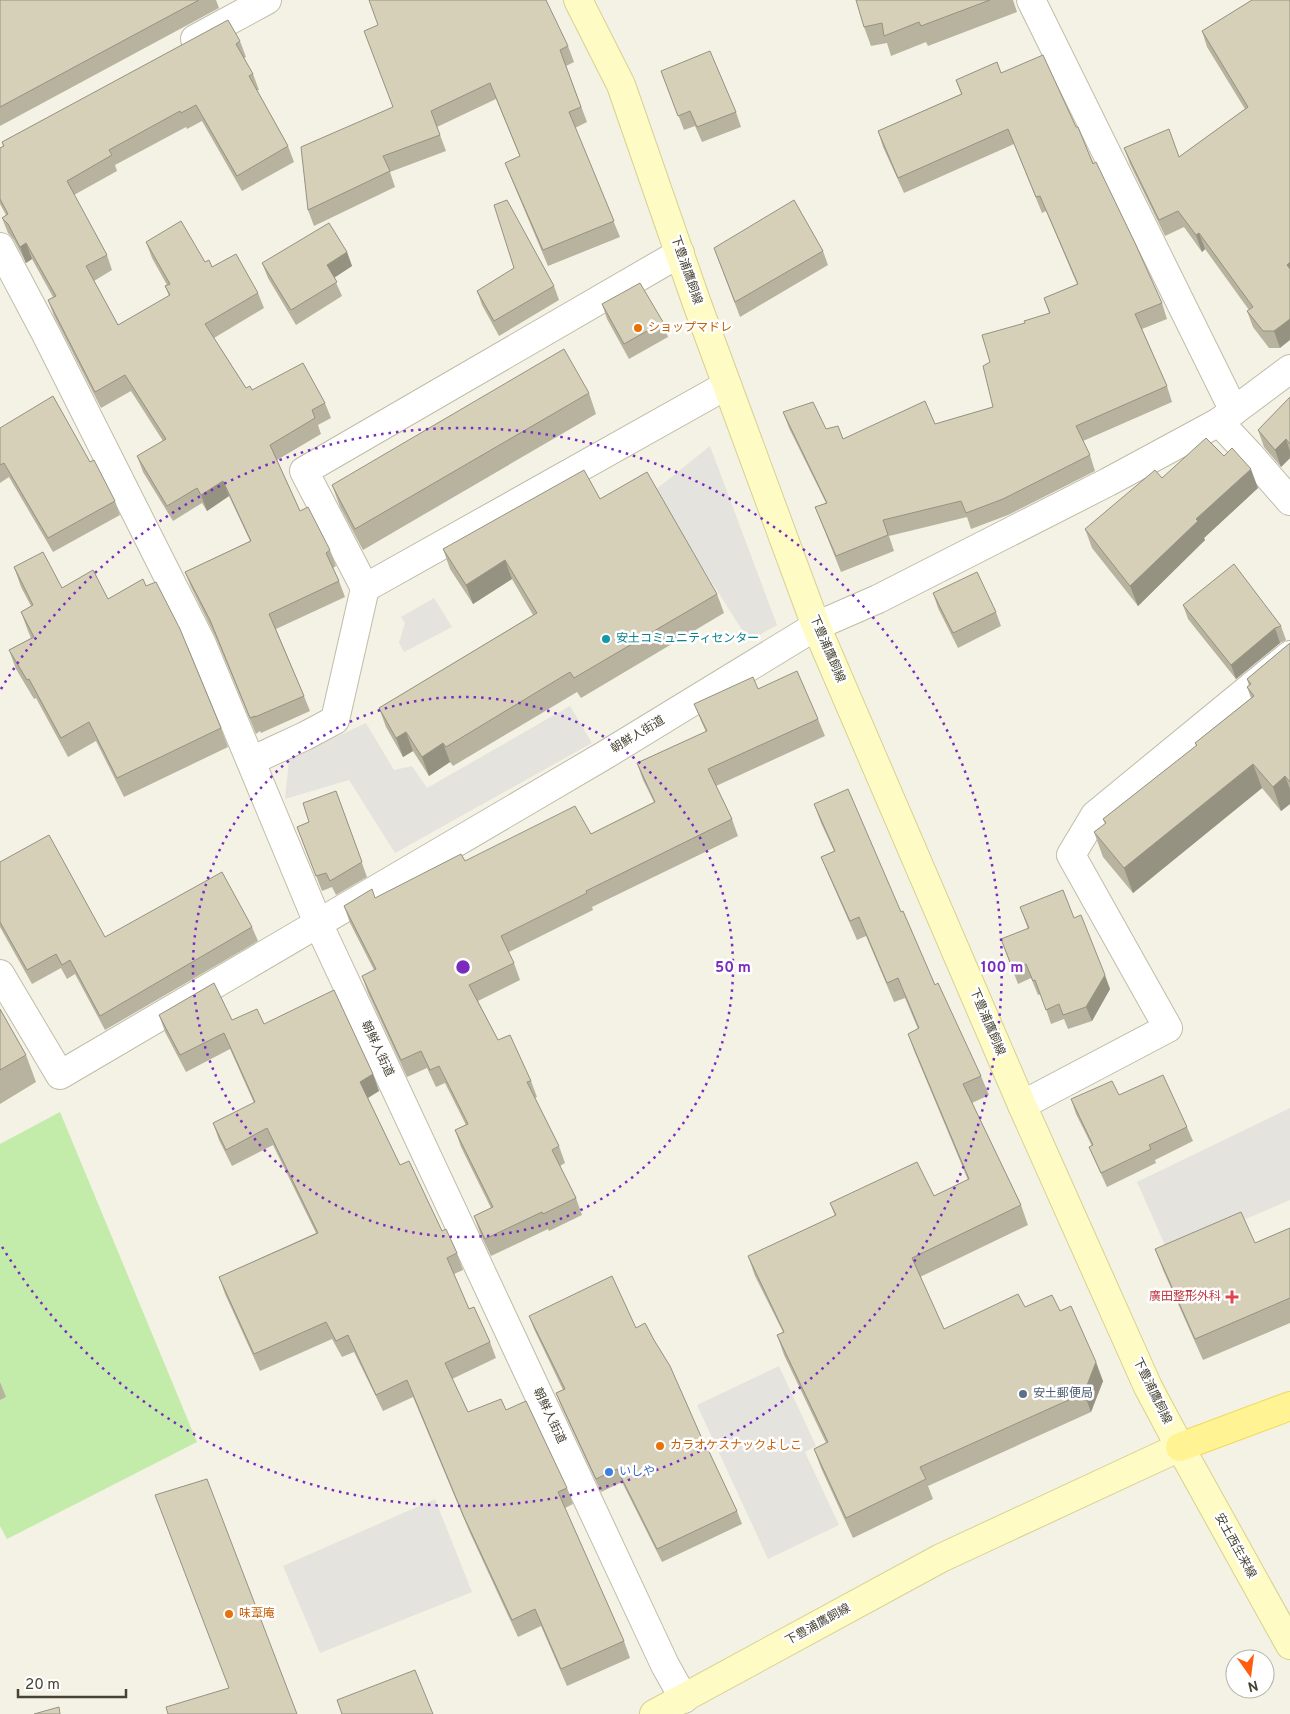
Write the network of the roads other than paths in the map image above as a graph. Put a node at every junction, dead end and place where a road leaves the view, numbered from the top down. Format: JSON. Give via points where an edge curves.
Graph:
{"nodes":[{"id":1,"x":267,"y":0,"type":"edge"},
{"id":2,"x":578,"y":0,"type":"edge"},
{"id":3,"x":1031,"y":0,"type":"edge"},
{"id":4,"x":172,"y":51,"type":"edge"},
{"id":5,"x":0,"y":247,"type":"edge"},
{"id":6,"x":680,"y":253,"type":"junction"},
{"id":7,"x":1290,"y":369,"type":"edge"},
{"id":8,"x":727,"y":385,"type":"junction"},
{"id":9,"x":1226,"y":416,"type":"junction"},
{"id":10,"x":1290,"y":502,"type":"edge"},
{"id":11,"x":365,"y":588,"type":"junction"},
{"id":12,"x":816,"y":626,"type":"junction"},
{"id":13,"x":1290,"y":655,"type":"edge"},
{"id":14,"x":251,"y":761,"type":"junction"},
{"id":15,"x":318,"y":923,"type":"junction"},
{"id":16,"x":0,"y":974,"type":"edge"},
{"id":17,"x":1022,"y":1105,"type":"junction"},
{"id":18,"x":1290,"y":1406,"type":"edge"},
{"id":19,"x":1180,"y":1447,"type":"junction"},
{"id":20,"x":1290,"y":1645,"type":"edge"},
{"id":21,"x":689,"y":1706,"type":"edge"},
{"id":22,"x":654,"y":1714,"type":"edge"}],
"edges":[{"from":1,"to":4,"type":"street"},
{"from":2,"to":6,"type":"main road","name":"下豊浦鷹飼線","via":[[621,85]]},
{"from":3,"to":9,"type":"street"},
{"from":5,"to":14,"type":"street","via":[[201,642]]},
{"from":6,"to":8,"type":"main road","name":"下豊浦鷹飼線"},
{"from":6,"to":11,"type":"street","via":[[304,471]]},
{"from":7,"to":9,"type":"street","name":"朝鮮人街道"},
{"from":8,"to":11,"type":"street"},
{"from":8,"to":12,"type":"main road","name":"下豊浦鷹飼線"},
{"from":9,"to":10,"type":"street","via":[[1250,455]]},
{"from":9,"to":12,"type":"street","name":"朝鮮人街道","via":[[1108,482],[878,599]]},
{"from":11,"to":14,"type":"street","via":[[335,720]]},
{"from":12,"to":15,"type":"street","name":"朝鮮人街道","via":[[605,755]]},
{"from":12,"to":17,"type":"main road","name":"下豊浦鷹飼線"},
{"from":13,"to":17,"type":"street","via":[[1095,815],[1071,855],[1168,1028]]},
{"from":14,"to":15,"type":"street"},
{"from":15,"to":16,"type":"street","via":[[60,1075]]},
{"from":15,"to":21,"type":"street","name":"朝鮮人街道","via":[[661,1656]]},
{"from":17,"to":19,"type":"main road","name":"下豊浦鷹飼線","via":[[1148,1387]]},
{"from":18,"to":19,"type":"main road"},
{"from":19,"to":20,"type":"main road","name":"安土西生来線"},
{"from":19,"to":21,"type":"main road","name":"下豊浦鷹飼線","via":[[941,1558]]},
{"from":21,"to":22,"type":"main road","name":"下豊浦鷹飼線"}]}
